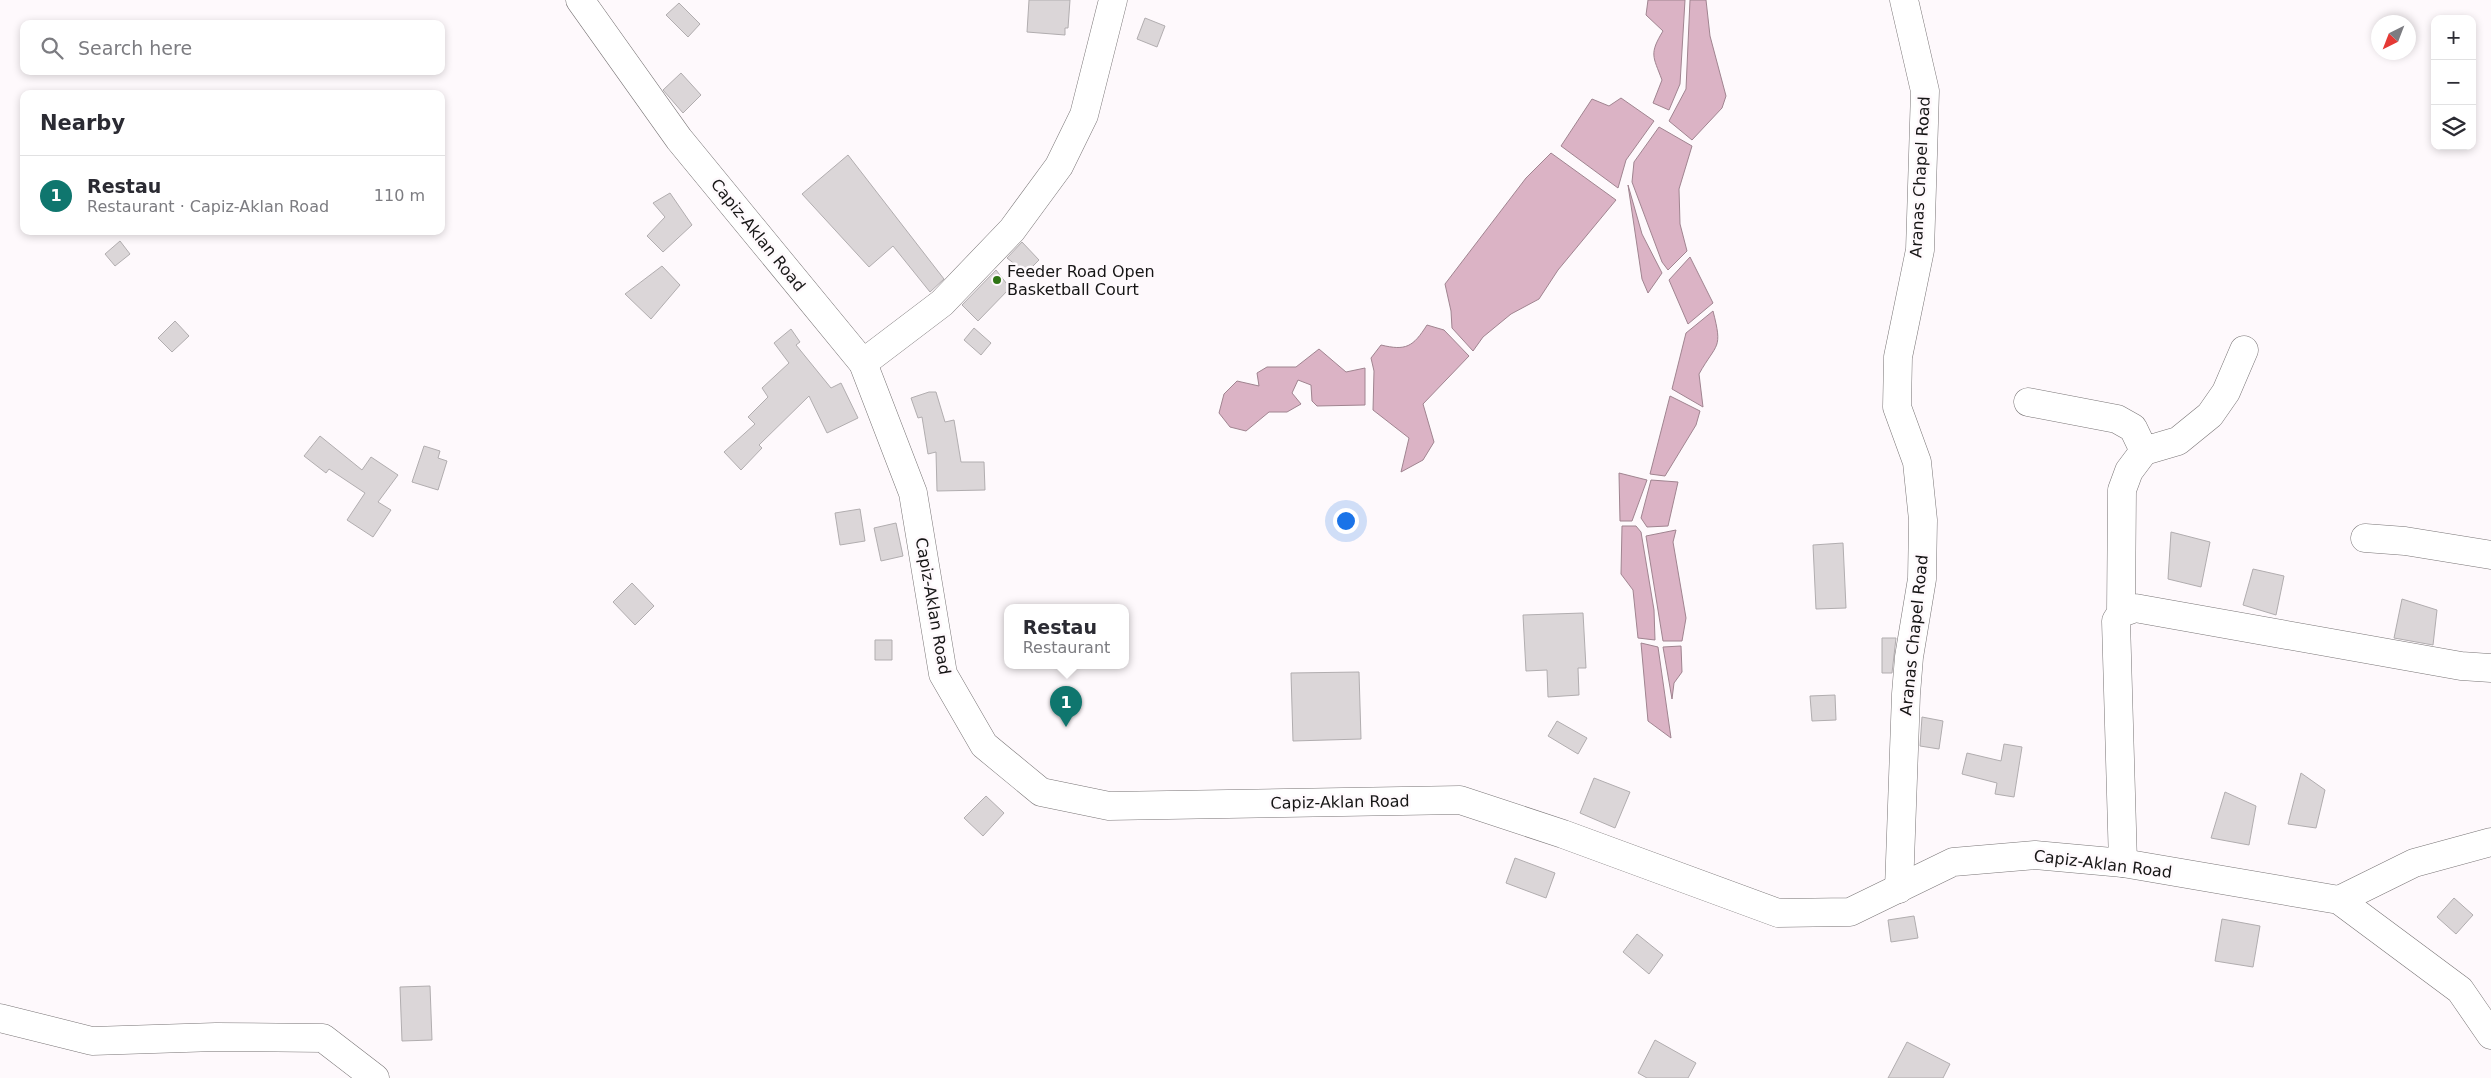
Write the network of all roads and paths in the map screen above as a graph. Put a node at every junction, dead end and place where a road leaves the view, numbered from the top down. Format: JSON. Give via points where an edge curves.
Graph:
{"nodes":[{"id":1,"x":580,"y":0,"type":"edge"},
{"id":2,"x":1114,"y":0,"type":"edge"},
{"id":3,"x":1904,"y":0,"type":"edge"},
{"id":4,"x":2244,"y":350,"type":"dead end"},
{"id":5,"x":863,"y":363,"type":"junction"},
{"id":6,"x":2028,"y":402,"type":"dead end"},
{"id":7,"x":2144,"y":451,"type":"junction"},
{"id":8,"x":2364,"y":538,"type":"dead end"},
{"id":9,"x":2491,"y":555,"type":"edge"},
{"id":10,"x":2121,"y":613,"type":"junction"},
{"id":11,"x":2491,"y":668,"type":"edge"},
{"id":12,"x":2491,"y":842,"type":"edge"},
{"id":13,"x":2123,"y":863,"type":"junction"},
{"id":14,"x":1899,"y":888,"type":"junction"},
{"id":15,"x":2340,"y":900,"type":"junction"},
{"id":16,"x":0,"y":1018,"type":"edge"},
{"id":17,"x":2491,"y":1035,"type":"edge"},
{"id":18,"x":375,"y":1078,"type":"edge"}],
"edges":[{"from":1,"to":5,"type":"street","name":"Capiz-Aklan Road","via":[[679,139]]},
{"from":2,"to":5,"type":"street","via":[[1084,115],[1059,166],[1012,230],[942,303]]},
{"from":3,"to":14,"type":"street","name":"Aranas Chapel Road","via":[[1925,91],[1920,250],[1898,357],[1897,407],[1917,462],[1923,520],[1922,578],[1906,694]]},
{"from":4,"to":7,"type":"street","via":[[2226,392],[2210,416],[2178,441]]},
{"from":5,"to":14,"type":"street","name":"Capiz-Aklan Road","via":[[913,493],[943,674],[984,745],[1041,792],[1109,806],[1460,800],[1778,913],[1850,912]]},
{"from":6,"to":7,"type":"street","via":[[2117,419],[2133,428]]},
{"from":7,"to":10,"type":"street","via":[[2129,471],[2122,490]]},
{"from":8,"to":9,"type":"street"},
{"from":10,"to":11,"type":"street","via":[[2134,608],[2461,666]]},
{"from":10,"to":13,"type":"street","via":[[2116,621]]},
{"from":12,"to":15,"type":"street","via":[[2414,864]]},
{"from":13,"to":14,"type":"street","name":"Capiz-Aklan Road","via":[[2035,854],[1954,862]]},
{"from":13,"to":15,"type":"street","name":"Capiz-Aklan Road"},
{"from":15,"to":17,"type":"street","name":"Capiz-Aklan Road","via":[[2460,990]]},
{"from":16,"to":18,"type":"street","via":[[92,1041],[323,1038]]}]}
